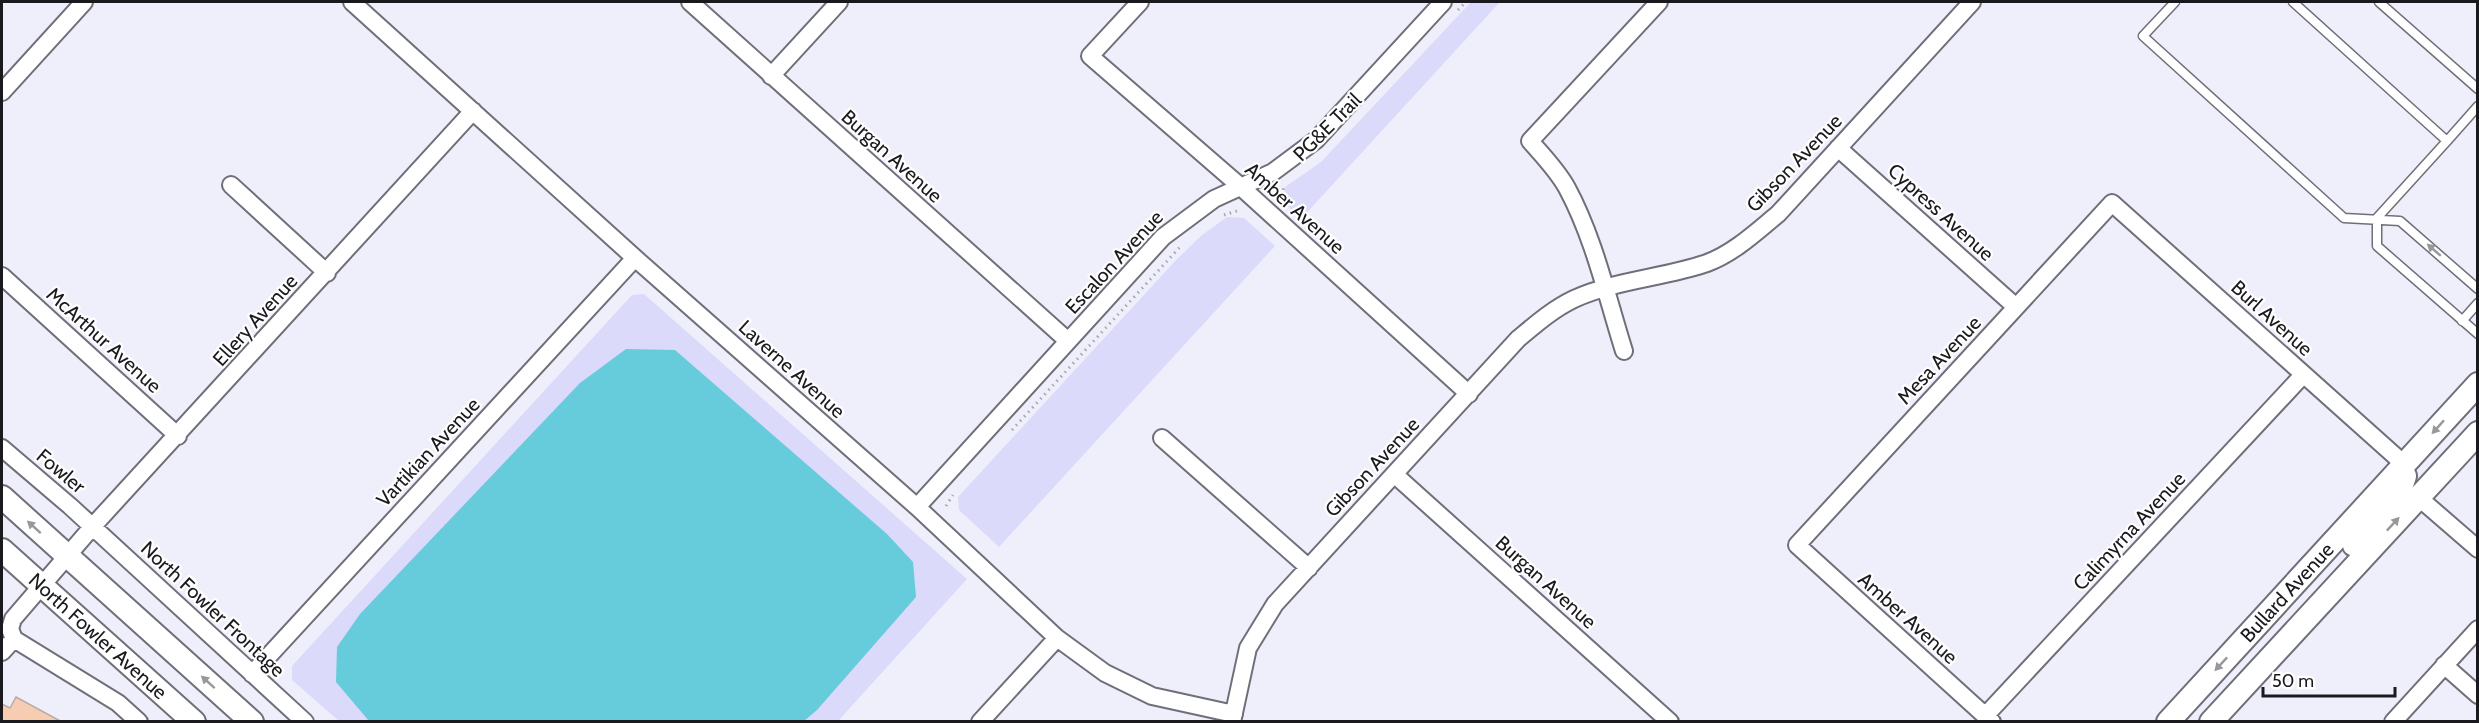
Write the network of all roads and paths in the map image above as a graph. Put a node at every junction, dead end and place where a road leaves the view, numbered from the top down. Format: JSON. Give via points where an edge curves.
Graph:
{"nodes":[{"id":1,"x":84,"y":2,"type":"edge"},
{"id":2,"x":352,"y":2,"type":"edge"},
{"id":3,"x":690,"y":2,"type":"edge"},
{"id":4,"x":839,"y":2,"type":"edge"},
{"id":5,"x":1140,"y":2,"type":"edge"},
{"id":6,"x":1443,"y":2,"type":"edge"},
{"id":7,"x":1466,"y":2,"type":"edge"},
{"id":8,"x":1659,"y":2,"type":"edge"},
{"id":9,"x":1972,"y":2,"type":"edge"},
{"id":10,"x":2175,"y":2,"type":"edge"},
{"id":11,"x":2293,"y":2,"type":"edge"},
{"id":12,"x":2379,"y":2,"type":"edge"},
{"id":13,"x":1450,"y":19,"type":"dead end"},
{"id":14,"x":771,"y":76,"type":"junction"},
{"id":15,"x":2478,"y":89,"type":"edge"},
{"id":16,"x":2,"y":92,"type":"edge"},
{"id":17,"x":2478,"y":106,"type":"edge"},
{"id":18,"x":473,"y":111,"type":"junction"},
{"id":19,"x":2447,"y":141,"type":"junction"},
{"id":20,"x":1838,"y":148,"type":"junction"},
{"id":21,"x":1292,"y":180,"type":"dead end"},
{"id":22,"x":231,"y":185,"type":"dead end"},
{"id":23,"x":1241,"y":187,"type":"junction"},
{"id":24,"x":2112,"y":202,"type":"joint"},
{"id":25,"x":1259,"y":203,"type":"junction"},
{"id":26,"x":1221,"y":215,"type":"dead end"},
{"id":27,"x":2377,"y":218,"type":"junction"},
{"id":28,"x":1186,"y":242,"type":"dead end"},
{"id":29,"x":635,"y":258,"type":"junction"},
{"id":30,"x":327,"y":273,"type":"junction"},
{"id":31,"x":2,"y":276,"type":"edge"},
{"id":32,"x":1604,"y":289,"type":"junction"},
{"id":33,"x":2478,"y":289,"type":"edge"},
{"id":34,"x":2478,"y":303,"type":"edge"},
{"id":35,"x":2016,"y":307,"type":"junction"},
{"id":36,"x":2462,"y":321,"type":"junction"},
{"id":37,"x":2478,"y":334,"type":"edge"},
{"id":38,"x":1068,"y":341,"type":"junction"},
{"id":39,"x":1624,"y":351,"type":"dead end"},
{"id":40,"x":2303,"y":375,"type":"junction"},
{"id":41,"x":2478,"y":384,"type":"edge"},
{"id":42,"x":1469,"y":394,"type":"junction"},
{"id":43,"x":2478,"y":433,"type":"edge"},
{"id":44,"x":178,"y":436,"type":"junction"},
{"id":45,"x":1007,"y":436,"type":"dead end"},
{"id":46,"x":1162,"y":438,"type":"dead end"},
{"id":47,"x":2,"y":448,"type":"edge"},
{"id":48,"x":2404,"y":464,"type":"junction"},
{"id":49,"x":1394,"y":474,"type":"junction"},
{"id":50,"x":960,"y":488,"type":"dead end"},
{"id":51,"x":2,"y":497,"type":"edge"},
{"id":52,"x":2418,"y":497,"type":"junction"},
{"id":53,"x":946,"y":506,"type":"dead end"},
{"id":54,"x":916,"y":507,"type":"junction"},
{"id":55,"x":93,"y":526,"type":"junction"},
{"id":56,"x":1797,"y":545,"type":"joint"},
{"id":57,"x":2478,"y":549,"type":"edge"},
{"id":58,"x":2,"y":550,"type":"edge"},
{"id":59,"x":67,"y":556,"type":"junction"},
{"id":60,"x":1309,"y":568,"type":"junction"},
{"id":61,"x":41,"y":585,"type":"junction"},
{"id":62,"x":21,"y":609,"type":"junction"},
{"id":63,"x":2,"y":612,"type":"edge"},
{"id":64,"x":2309,"y":614,"type":"junction"},
{"id":65,"x":2478,"y":629,"type":"edge"},
{"id":66,"x":1057,"y":638,"type":"junction"},
{"id":67,"x":14,"y":639,"type":"junction"},
{"id":68,"x":2,"y":652,"type":"edge"},
{"id":69,"x":2444,"y":665,"type":"junction"},
{"id":70,"x":252,"y":674,"type":"junction"},
{"id":71,"x":2478,"y":695,"type":"edge"},
{"id":72,"x":1233,"y":718,"type":"edge"},
{"id":73,"x":1989,"y":719,"type":"edge"},
{"id":74,"x":139,"y":722,"type":"edge"},
{"id":75,"x":194,"y":722,"type":"edge"},
{"id":76,"x":252,"y":722,"type":"edge"},
{"id":77,"x":305,"y":722,"type":"edge"},
{"id":78,"x":980,"y":722,"type":"edge"},
{"id":79,"x":1670,"y":722,"type":"edge"},
{"id":80,"x":2168,"y":722,"type":"edge"},
{"id":81,"x":2211,"y":722,"type":"edge"},
{"id":82,"x":2393,"y":722,"type":"edge"}],
"edges":[{"from":1,"to":16,"type":"street"},
{"from":2,"to":18,"type":"street","name":"Laverne Avenue"},
{"from":3,"to":14,"type":"street","name":"Burgan Avenue"},
{"from":4,"to":14,"type":"street"},
{"from":5,"to":23,"type":"street","name":"Amber Avenue","via":[[1090,56]]},
{"from":6,"to":23,"type":"street","name":"Escalon Avenue","via":[[1316,140],[1273,172]]},
{"from":7,"to":13,"type":"path"},
{"from":8,"to":32,"type":"street","via":[[1530,141],[1567,188]]},
{"from":9,"to":20,"type":"street","name":"Gibson Avenue"},
{"from":10,"to":27,"type":"lane","via":[[2143,36],[2344,218]]},
{"from":11,"to":19,"type":"lane"},
{"from":12,"to":15,"type":"lane"},
{"from":14,"to":38,"type":"street","name":"Burgan Avenue"},
{"from":17,"to":19,"type":"lane"},
{"from":18,"to":29,"type":"street","name":"Laverne Avenue"},
{"from":18,"to":30,"type":"street","name":"Ellery Avenue"},
{"from":19,"to":27,"type":"lane"},
{"from":20,"to":32,"type":"street","name":"Gibson Avenue","via":[[1778,214],[1745,242],[1709,262]]},
{"from":20,"to":35,"type":"street","name":"Cypress Avenue"},
{"from":21,"to":25,"type":"path","name":"PG&E Trail","via":[[1281,195]]},
{"from":22,"to":30,"type":"street"},
{"from":23,"to":25,"type":"street","name":"Amber Avenue"},
{"from":23,"to":38,"type":"street","name":"Escalon Avenue","via":[[1197,210],[1162,237]]},
{"from":24,"to":35,"type":"street","name":"Mesa Avenue"},
{"from":24,"to":40,"type":"street","name":"Burl Avenue"},
{"from":25,"to":26,"type":"path","name":"PG&E Trail"},
{"from":25,"to":42,"type":"street","name":"Amber Avenue"},
{"from":33,"to":27,"type":"lane","one_way":true,"via":[[2400,220]]},
{"from":27,"to":36,"type":"lane","via":[[2377,246]]},
{"from":28,"to":45,"type":"path"},
{"from":29,"to":54,"type":"street","name":"Laverne Avenue"},
{"from":29,"to":70,"type":"street","name":"Vartikian Avenue"},
{"from":30,"to":44,"type":"street","name":"Ellery Avenue"},
{"from":31,"to":44,"type":"street","name":"McArthur Avenue"},
{"from":32,"to":39,"type":"street"},
{"from":32,"to":42,"type":"street","name":"Gibson Avenue","via":[[1574,299],[1546,315],[1518,339]]},
{"from":34,"to":36,"type":"lane"},
{"from":35,"to":56,"type":"street","name":"Mesa Avenue"},
{"from":36,"to":37,"type":"lane"},
{"from":38,"to":54,"type":"street","name":"Escalon Avenue"},
{"from":40,"to":48,"type":"street","name":"Burl Avenue"},
{"from":40,"to":73,"type":"street","name":"Calimyrna Avenue"},
{"from":41,"to":48,"type":"main road","name":"Bullard Avenue","one_way":true},
{"from":42,"to":49,"type":"street","name":"Gibson Avenue"},
{"from":43,"to":52,"type":"main road","name":"Bullard Avenue"},
{"from":44,"to":55,"type":"street","name":"Ellery Avenue"},
{"from":46,"to":60,"type":"street"},
{"from":47,"to":55,"type":"street","name":"Fowler"},
{"from":48,"to":64,"type":"main road","name":"Bullard Avenue","via":[[2400,491],[2346,555]]},
{"from":48,"to":80,"type":"main road","name":"Bullard Avenue","one_way":true},
{"from":49,"to":60,"type":"street","name":"Gibson Avenue"},
{"from":49,"to":79,"type":"street","name":"Burgan Avenue"},
{"from":50,"to":53,"type":"path"},
{"from":59,"to":51,"type":"main road","name":"North Fowler Avenue","one_way":true},
{"from":52,"to":57,"type":"street"},
{"from":64,"to":52,"type":"main road","name":"Bullard Avenue","one_way":true},
{"from":54,"to":66,"type":"street","name":"Laverne Avenue"},
{"from":55,"to":59,"type":"street","name":"Ellery Avenue"},
{"from":55,"to":70,"type":"street","name":"North Fowler Frontage"},
{"from":56,"to":73,"type":"street","name":"Amber Avenue"},
{"from":58,"to":61,"type":"main road","name":"North Fowler Avenue"},
{"from":59,"to":61,"type":"street"},
{"from":76,"to":59,"type":"main road","name":"North Fowler Avenue","one_way":true},
{"from":60,"to":72,"type":"street","name":"Gibson Avenue","via":[[1275,604],[1248,648]]},
{"from":61,"to":62,"type":"street"},
{"from":61,"to":75,"type":"main road","name":"North Fowler Avenue"},
{"from":62,"to":63,"type":"street"},
{"from":62,"to":67,"type":"street","via":[[10,629]]},
{"from":64,"to":81,"type":"main road","name":"Bullard Avenue"},
{"from":65,"to":69,"type":"street"},
{"from":66,"to":72,"type":"street","name":"Laverne Avenue","via":[[1105,673],[1152,696]]},
{"from":66,"to":78,"type":"street"},
{"from":67,"to":68,"type":"street"},
{"from":67,"to":74,"type":"street","via":[[117,703]]},
{"from":69,"to":71,"type":"street"},
{"from":69,"to":82,"type":"street"},
{"from":70,"to":77,"type":"street","name":"North Fowler Frontage"}]}
